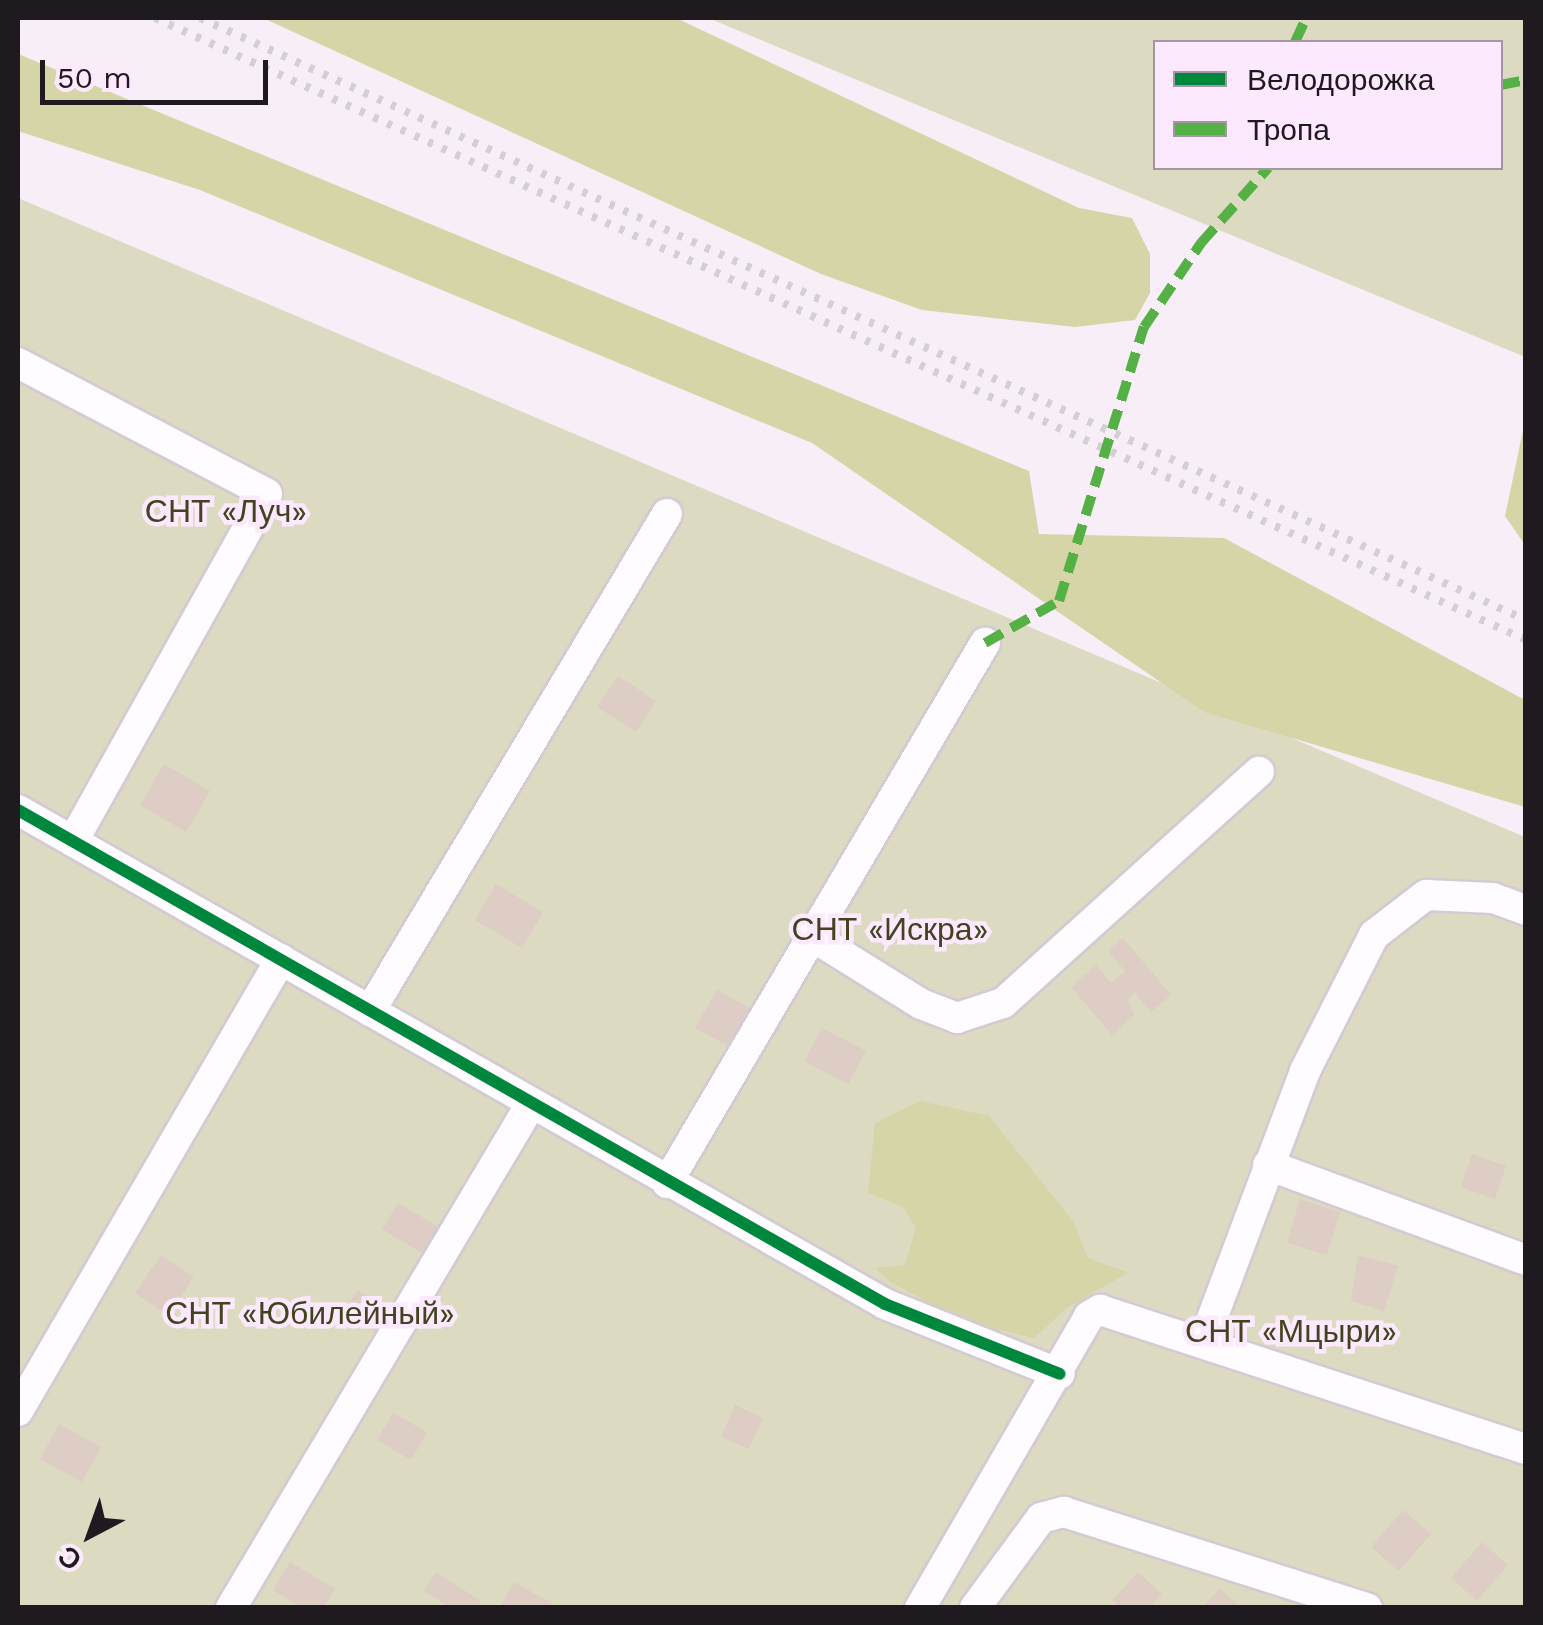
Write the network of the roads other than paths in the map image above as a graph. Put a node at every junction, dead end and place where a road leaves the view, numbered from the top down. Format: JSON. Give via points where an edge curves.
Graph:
{"nodes":[{"id":1,"x":18,"y":363,"type":"edge"},
{"id":2,"x":666,"y":514,"type":"dead end"},
{"id":3,"x":985,"y":642,"type":"dead end"},
{"id":4,"x":1258,"y":772,"type":"dead end"},
{"id":5,"x":18,"y":810,"type":"edge"},
{"id":6,"x":73,"y":841,"type":"junction"},
{"id":7,"x":1526,"y":910,"type":"edge"},
{"id":8,"x":815,"y":938,"type":"junction"},
{"id":9,"x":281,"y":958,"type":"junction"},
{"id":10,"x":370,"y":1011,"type":"junction"},
{"id":11,"x":530,"y":1104,"type":"junction"},
{"id":12,"x":1268,"y":1165,"type":"junction"},
{"id":13,"x":667,"y":1184,"type":"junction"},
{"id":14,"x":1526,"y":1260,"type":"edge"},
{"id":15,"x":1204,"y":1340,"type":"junction"},
{"id":16,"x":1060,"y":1374,"type":"junction"},
{"id":17,"x":18,"y":1411,"type":"edge"},
{"id":18,"x":1526,"y":1449,"type":"edge"},
{"id":19,"x":231,"y":1608,"type":"edge"},
{"id":20,"x":920,"y":1608,"type":"edge"},
{"id":21,"x":975,"y":1608,"type":"edge"},
{"id":22,"x":1367,"y":1608,"type":"edge"}],
"edges":[{"from":1,"to":6,"type":"street","via":[[268,494]]},
{"from":2,"to":10,"type":"street"},
{"from":3,"to":8,"type":"street"},
{"from":4,"to":8,"type":"street","via":[[1003,1003],[957,1018]]},
{"from":5,"to":6,"type":"street"},
{"from":6,"to":9,"type":"street"},
{"from":7,"to":12,"type":"street","via":[[1454,893],[1426,895],[1396,913],[1374,935]]},
{"from":8,"to":13,"type":"street"},
{"from":9,"to":10,"type":"street"},
{"from":9,"to":17,"type":"street"},
{"from":10,"to":11,"type":"street"},
{"from":11,"to":13,"type":"street"},
{"from":11,"to":19,"type":"street"},
{"from":12,"to":14,"type":"street"},
{"from":12,"to":15,"type":"street"},
{"from":13,"to":16,"type":"street","via":[[885,1304]]},
{"from":15,"to":16,"type":"street","via":[[1100,1310],[1090,1316]]},
{"from":15,"to":18,"type":"street"},
{"from":16,"to":20,"type":"street"},
{"from":21,"to":22,"type":"street","via":[[1041,1518],[1064,1512]]}]}
